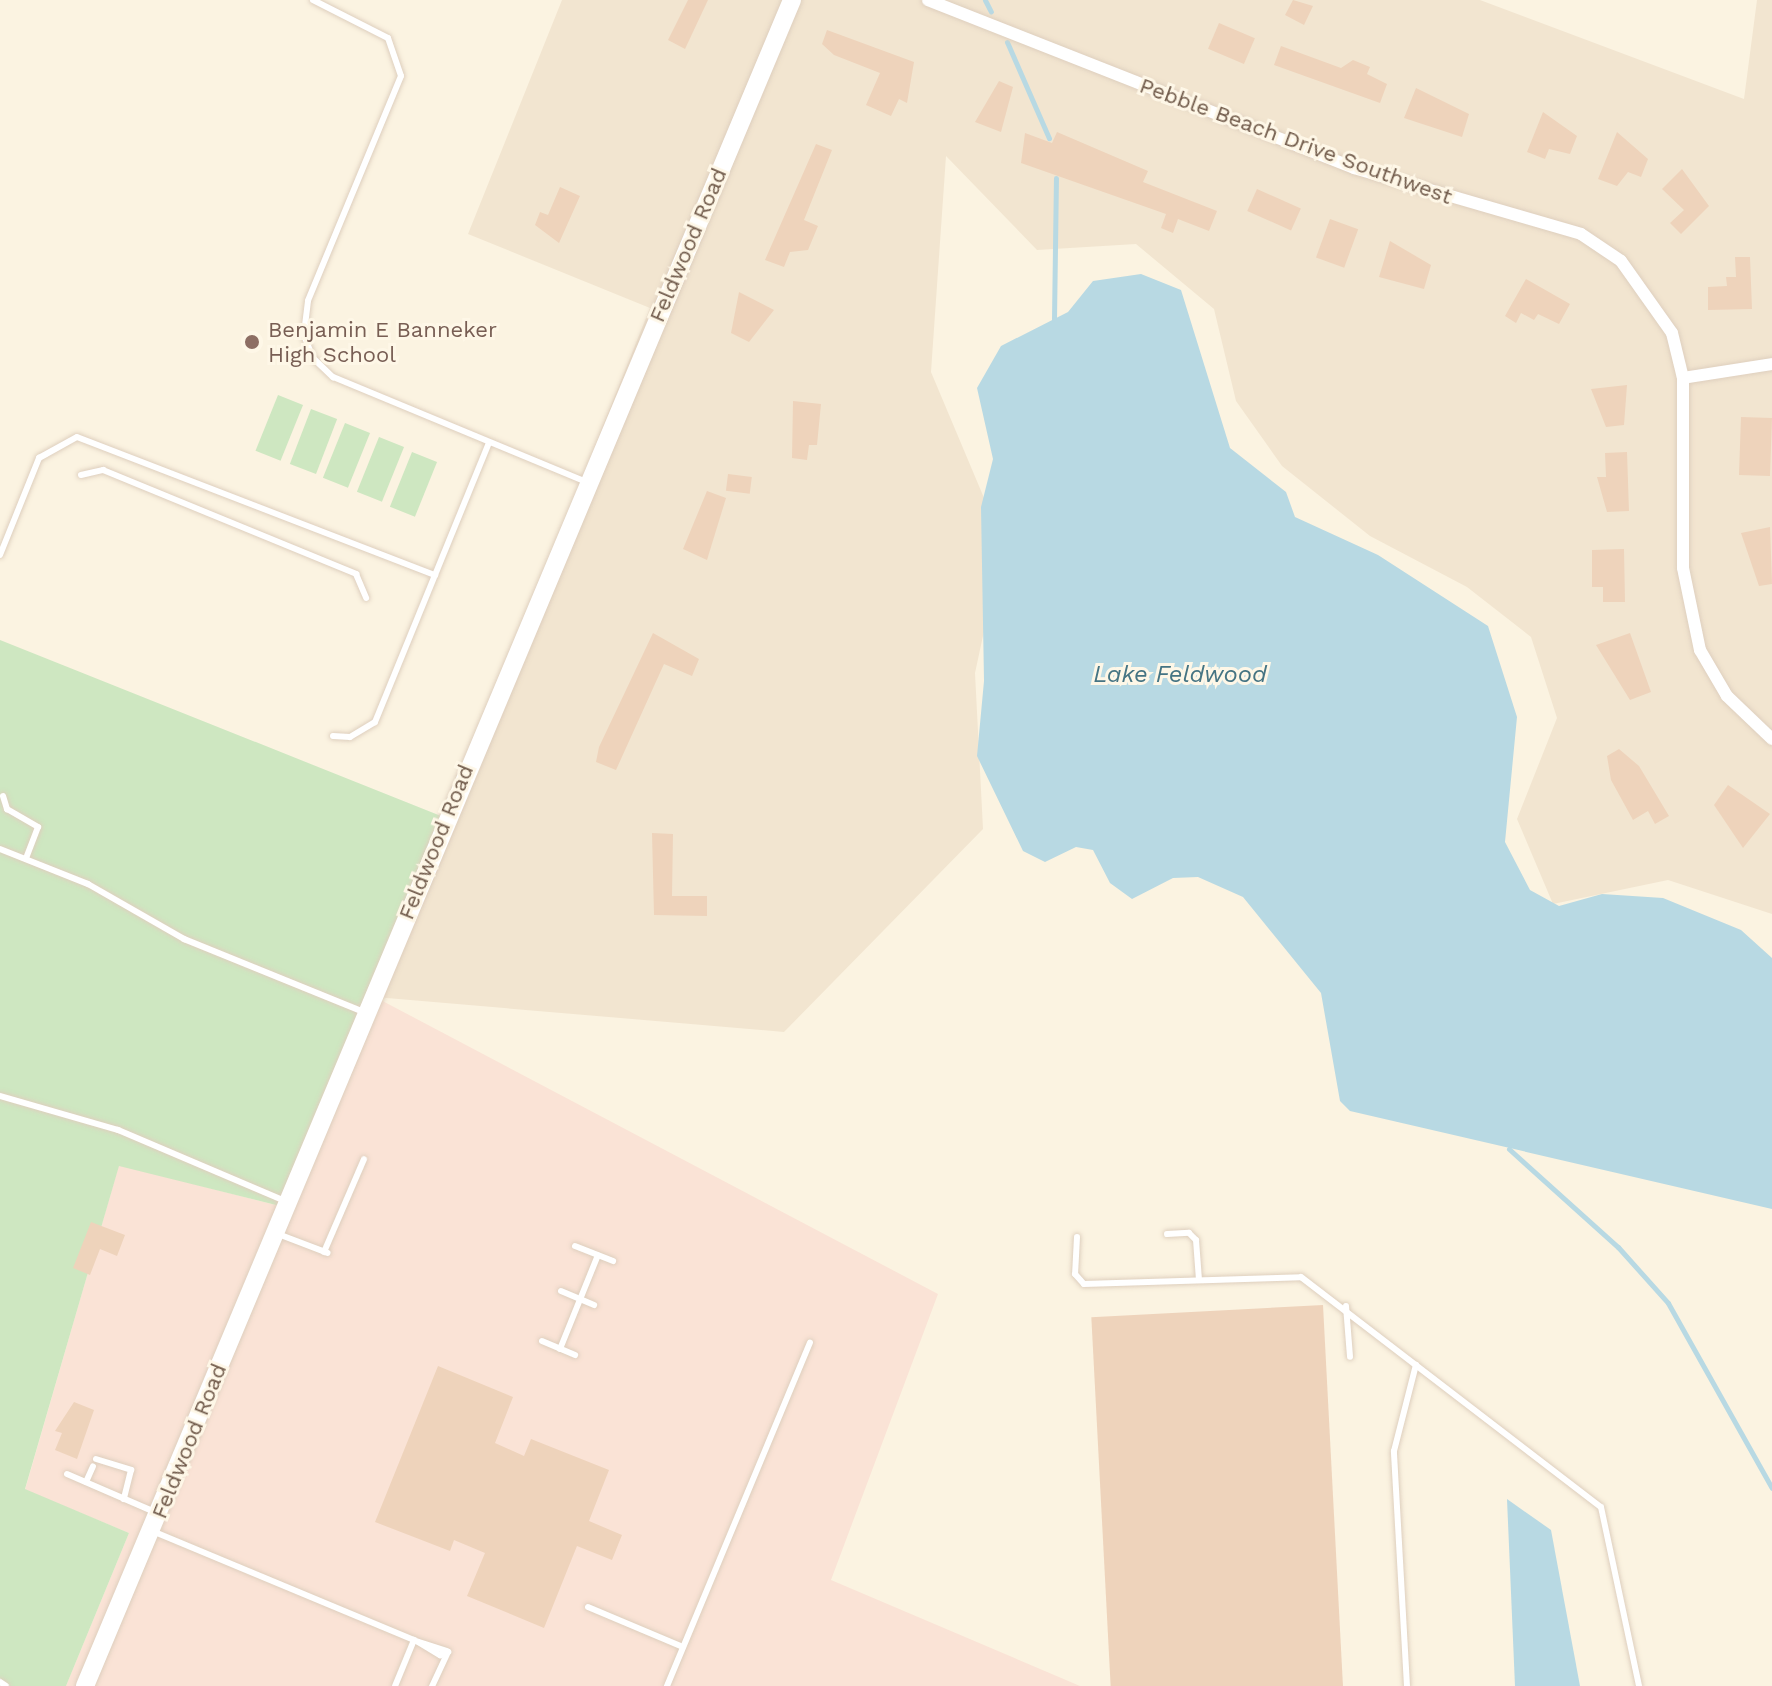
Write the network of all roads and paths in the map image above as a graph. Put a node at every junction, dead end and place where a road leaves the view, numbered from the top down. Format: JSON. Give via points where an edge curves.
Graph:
{"nodes":[{"id":1,"x":313,"y":0,"type":"edge"},
{"id":2,"x":792,"y":0,"type":"edge"},
{"id":3,"x":928,"y":0,"type":"edge"},
{"id":4,"x":1772,"y":364,"type":"edge"},
{"id":5,"x":1683,"y":378,"type":"junction"},
{"id":6,"x":489,"y":442,"type":"junction"},
{"id":7,"x":81,"y":475,"type":"dead end"},
{"id":8,"x":586,"y":482,"type":"junction"},
{"id":9,"x":0,"y":555,"type":"edge"},
{"id":10,"x":435,"y":575,"type":"junction"},
{"id":11,"x":366,"y":598,"type":"dead end"},
{"id":12,"x":333,"y":736,"type":"dead end"},
{"id":13,"x":1772,"y":739,"type":"edge"},
{"id":14,"x":3,"y":796,"type":"dead end"},
{"id":15,"x":0,"y":849,"type":"edge"},
{"id":16,"x":26,"y":859,"type":"junction"},
{"id":17,"x":366,"y":1013,"type":"junction"},
{"id":18,"x":0,"y":1096,"type":"edge"},
{"id":19,"x":364,"y":1159,"type":"dead end"},
{"id":20,"x":288,"y":1202,"type":"junction"},
{"id":21,"x":275,"y":1233,"type":"junction"},
{"id":22,"x":1167,"y":1234,"type":"dead end"},
{"id":23,"x":1077,"y":1237,"type":"dead end"},
{"id":24,"x":575,"y":1246,"type":"dead end"},
{"id":25,"x":598,"y":1255,"type":"junction"},
{"id":26,"x":613,"y":1261,"type":"dead end"},
{"id":27,"x":1199,"y":1280,"type":"junction"},
{"id":28,"x":561,"y":1291,"type":"dead end"},
{"id":29,"x":580,"y":1299,"type":"junction"},
{"id":30,"x":594,"y":1305,"type":"dead end"},
{"id":31,"x":1346,"y":1306,"type":"junction"},
{"id":32,"x":542,"y":1341,"type":"dead end"},
{"id":33,"x":810,"y":1343,"type":"dead end"},
{"id":34,"x":560,"y":1349,"type":"junction"},
{"id":35,"x":575,"y":1355,"type":"dead end"},
{"id":36,"x":1350,"y":1357,"type":"dead end"},
{"id":37,"x":1416,"y":1365,"type":"junction"},
{"id":38,"x":67,"y":1474,"type":"dead end"},
{"id":39,"x":86,"y":1482,"type":"junction"},
{"id":40,"x":124,"y":1499,"type":"junction"},
{"id":41,"x":155,"y":1523,"type":"junction"},
{"id":42,"x":588,"y":1607,"type":"dead end"},
{"id":43,"x":416,"y":1641,"type":"junction"},
{"id":44,"x":683,"y":1647,"type":"junction"},
{"id":45,"x":0,"y":1682,"type":"edge"},
{"id":46,"x":6,"y":1686,"type":"edge"},
{"id":47,"x":85,"y":1686,"type":"edge"},
{"id":48,"x":395,"y":1686,"type":"edge"},
{"id":49,"x":432,"y":1686,"type":"edge"},
{"id":50,"x":667,"y":1686,"type":"edge"},
{"id":51,"x":1407,"y":1686,"type":"edge"},
{"id":52,"x":1639,"y":1686,"type":"edge"}],
"edges":[{"from":1,"to":6,"type":"lane","via":[[388,38],[401,76],[308,301],[304,335],[313,358],[333,377]]},
{"from":2,"to":8,"type":"street","name":"Feldwood Road"},
{"from":3,"to":5,"type":"street","name":"Pebble Beach Drive Southwest","via":[[1354,168],[1581,234],[1621,261],[1651,294]]},
{"from":4,"to":5,"type":"street"},
{"from":5,"to":13,"type":"street","name":"Pebble Beach Drive Southwest","via":[[1685,597],[1700,650],[1727,696]]},
{"from":6,"to":8,"type":"lane"},
{"from":6,"to":10,"type":"lane"},
{"from":7,"to":11,"type":"lane","via":[[95,468],[356,574]]},
{"from":8,"to":17,"type":"street","name":"Feldwood Road"},
{"from":9,"to":10,"type":"lane","via":[[39,458],[77,437]]},
{"from":10,"to":12,"type":"lane","via":[[375,722],[350,737]]},
{"from":14,"to":16,"type":"lane","via":[[7,809],[38,827]]},
{"from":15,"to":16,"type":"lane"},
{"from":16,"to":17,"type":"lane","via":[[184,939]]},
{"from":17,"to":20,"type":"street","name":"Feldwood Road"},
{"from":18,"to":20,"type":"lane","via":[[118,1130]]},
{"from":19,"to":21,"type":"lane","via":[[326,1253]]},
{"from":20,"to":21,"type":"street","name":"Feldwood Road"},
{"from":21,"to":41,"type":"street","name":"Feldwood Road"},
{"from":22,"to":27,"type":"lane","via":[[1189,1233],[1196,1240]]},
{"from":23,"to":27,"type":"lane","via":[[1075,1274],[1084,1284]]},
{"from":24,"to":25,"type":"lane"},
{"from":25,"to":26,"type":"lane"},
{"from":25,"to":29,"type":"lane"},
{"from":27,"to":31,"type":"lane","via":[[1301,1277]]},
{"from":28,"to":29,"type":"lane"},
{"from":29,"to":30,"type":"lane"},
{"from":29,"to":34,"type":"lane"},
{"from":31,"to":36,"type":"lane"},
{"from":31,"to":37,"type":"lane"},
{"from":32,"to":34,"type":"lane"},
{"from":33,"to":44,"type":"lane"},
{"from":34,"to":35,"type":"lane"},
{"from":37,"to":51,"type":"lane","via":[[1394,1451]]},
{"from":37,"to":52,"type":"lane","via":[[1601,1507]]},
{"from":38,"to":39,"type":"lane"},
{"from":39,"to":40,"type":"lane"},
{"from":39,"to":40,"type":"lane","via":[[94,1462],[131,1470]]},
{"from":40,"to":41,"type":"lane"},
{"from":41,"to":43,"type":"lane"},
{"from":41,"to":47,"type":"street","name":"Feldwood Road"},
{"from":42,"to":44,"type":"lane"},
{"from":43,"to":48,"type":"lane"},
{"from":43,"to":49,"type":"lane","via":[[446,1651]]},
{"from":44,"to":50,"type":"lane"},
{"from":45,"to":46,"type":"lane"}]}
